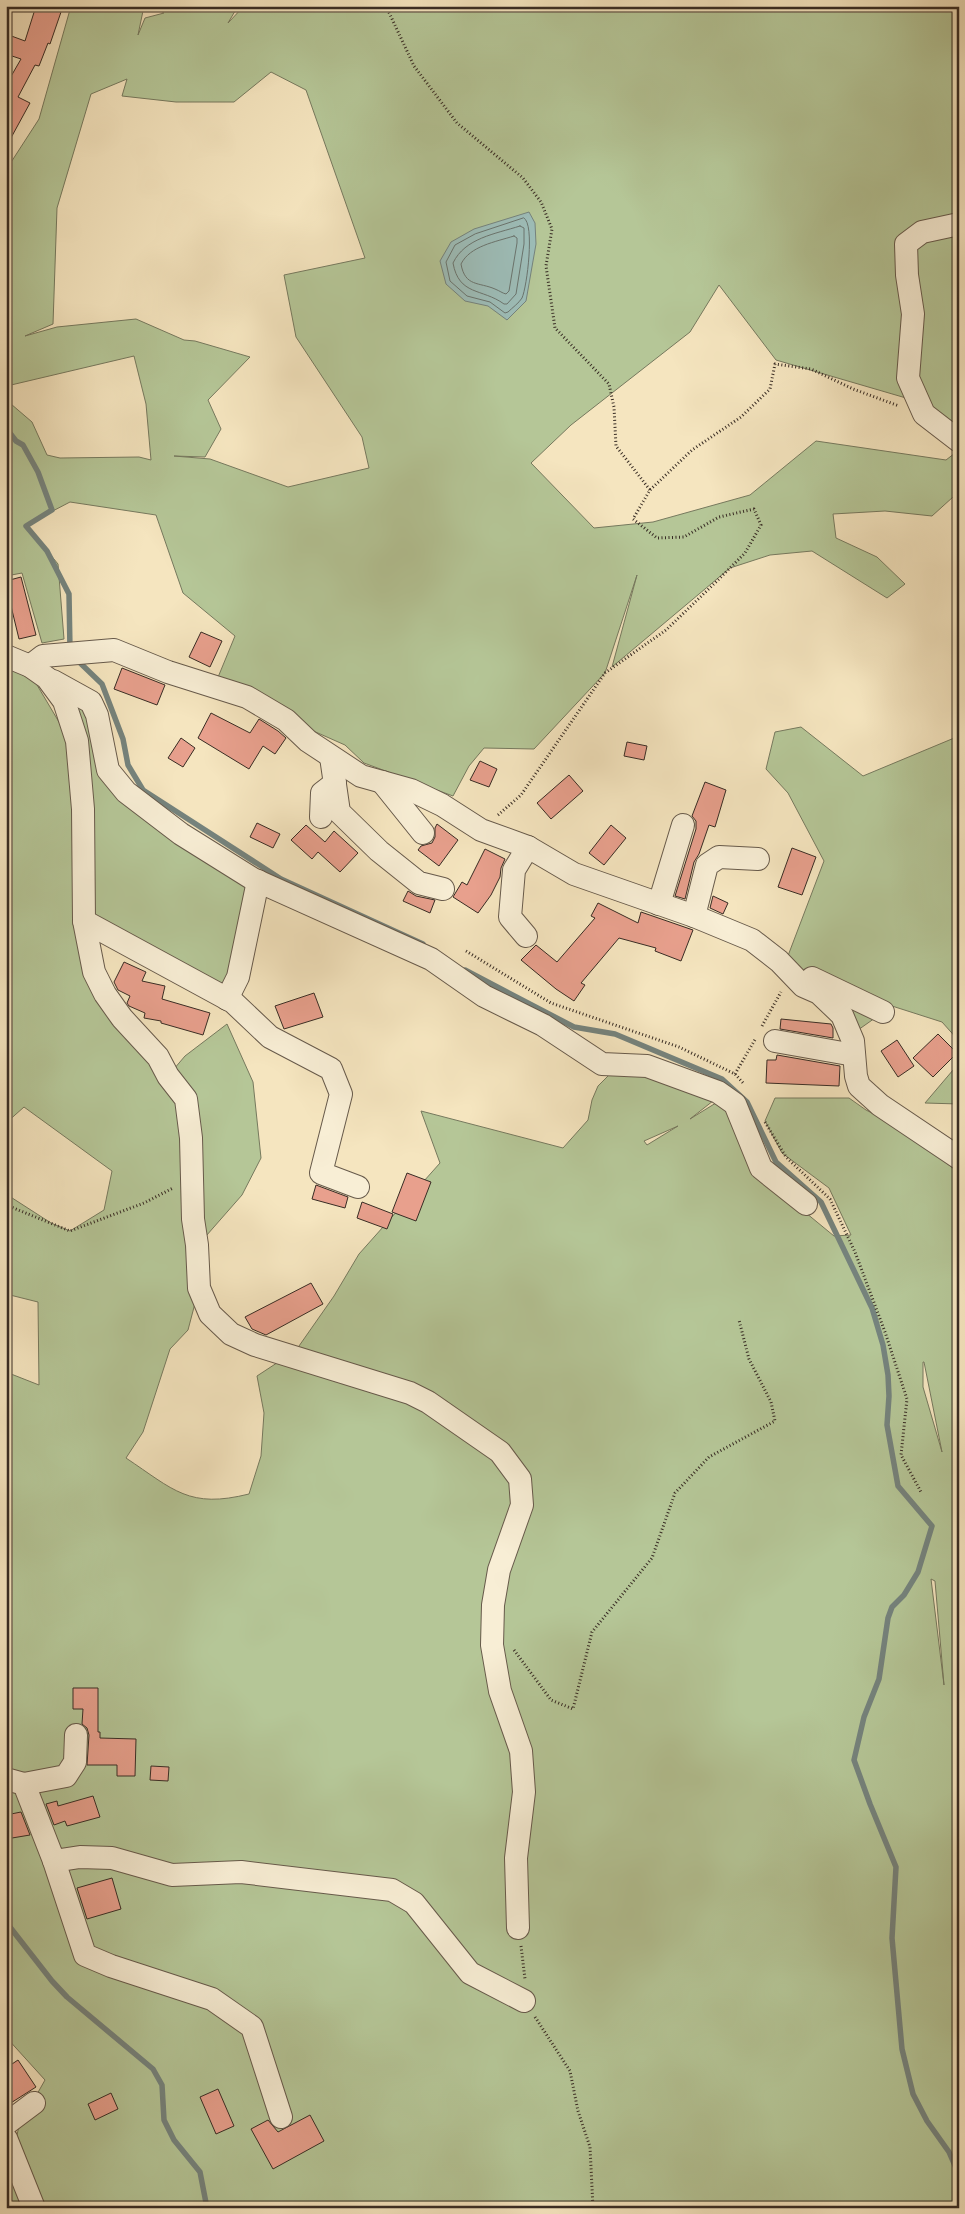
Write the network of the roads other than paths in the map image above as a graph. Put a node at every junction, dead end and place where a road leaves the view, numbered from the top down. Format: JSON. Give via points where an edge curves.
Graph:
{"nodes":[{"id":1,"x":959,"y":224,"type":"edge"},
{"id":2,"x":959,"y":441,"type":"edge"},
{"id":3,"x":6,"y":656,"type":"edge"},
{"id":4,"x":39,"y":672,"type":"junction"},
{"id":5,"x":331,"y":757,"type":"junction"},
{"id":6,"x":382,"y":782,"type":"junction"},
{"id":7,"x":335,"y":783,"type":"junction"},
{"id":8,"x":321,"y":817,"type":"dead end"},
{"id":9,"x":683,"y":825,"type":"dead end"},
{"id":10,"x":423,"y":833,"type":"dead end"},
{"id":11,"x":528,"y":847,"type":"junction"},
{"id":12,"x":758,"y":859,"type":"dead end"},
{"id":13,"x":258,"y":881,"type":"junction"},
{"id":14,"x":443,"y":889,"type":"dead end"},
{"id":15,"x":659,"y":904,"type":"junction"},
{"id":16,"x":694,"y":916,"type":"junction"},
{"id":17,"x":84,"y":921,"type":"junction"},
{"id":18,"x":526,"y":936,"type":"dead end"},
{"id":19,"x":779,"y":961,"type":"junction"},
{"id":20,"x":227,"y":999,"type":"junction"},
{"id":21,"x":883,"y":1012,"type":"dead end"},
{"id":22,"x":775,"y":1042,"type":"dead end"},
{"id":23,"x":854,"y":1055,"type":"junction"},
{"id":24,"x":959,"y":1158,"type":"edge"},
{"id":25,"x":358,"y":1187,"type":"dead end"},
{"id":26,"x":806,"y":1204,"type":"dead end"},
{"id":27,"x":76,"y":1735,"type":"dead end"},
{"id":28,"x":15,"y":1782,"type":"edge"},
{"id":29,"x":54,"y":1861,"type":"junction"},
{"id":30,"x":518,"y":1928,"type":"road end"},
{"id":31,"x":524,"y":2001,"type":"road end"},
{"id":32,"x":34,"y":2103,"type":"dead end"},
{"id":33,"x":281,"y":2117,"type":"dead end"},
{"id":34,"x":6,"y":2124,"type":"edge"},
{"id":35,"x":6,"y":2138,"type":"edge"},
{"id":36,"x":34,"y":2208,"type":"edge"}],
"edges":[{"from":1,"to":2,"type":"street","via":[[922,232],[906,244],[913,314],[908,378],[924,414]]},
{"from":3,"to":4,"type":"street"},
{"from":4,"to":5,"type":"street","via":[[43,656],[114,650],[168,672],[247,697],[286,720]]},
{"from":4,"to":13,"type":"street","via":[[92,702],[98,715],[108,770],[126,792],[181,834]]},
{"from":4,"to":17,"type":"street","via":[[64,701],[77,741],[83,809]]},
{"from":5,"to":6,"type":"street","via":[[360,776]]},
{"from":5,"to":7,"type":"street"},
{"from":6,"to":10,"type":"street"},
{"from":6,"to":11,"type":"street","via":[[410,790],[442,805],[481,830]]},
{"from":7,"to":8,"type":"street","via":[[322,793]]},
{"from":7,"to":14,"type":"street","via":[[339,812],[379,851],[418,882]]},
{"from":9,"to":15,"type":"street"},
{"from":11,"to":15,"type":"street","via":[[574,874]]},
{"from":11,"to":18,"type":"street","via":[[514,870],[510,917]]},
{"from":12,"to":16,"type":"street","via":[[720,857],[708,866]]},
{"from":13,"to":20,"type":"street","via":[[238,977]]},
{"from":13,"to":26,"type":"street","via":[[430,959],[484,996],[543,1025],[602,1064],[647,1066],[718,1092],[735,1104],[761,1168]]},
{"from":15,"to":16,"type":"street"},
{"from":16,"to":19,"type":"street","via":[[752,940]]},
{"from":17,"to":20,"type":"street"},
{"from":17,"to":30,"type":"street","via":[[94,972],[105,994],[158,1057],[186,1100],[199,1288],[210,1314],[230,1334],[255,1345],[410,1393],[428,1402],[500,1452],[520,1479],[522,1505],[499,1570],[492,1605],[492,1645],[500,1691],[521,1751],[524,1792],[516,1858]]},
{"from":19,"to":21,"type":"street"},
{"from":19,"to":23,"type":"street","via":[[803,986],[819,993],[842,1015],[853,1041]]},
{"from":20,"to":25,"type":"street","via":[[270,1037],[331,1069],[341,1094],[321,1172]]},
{"from":22,"to":23,"type":"street"},
{"from":23,"to":24,"type":"street","via":[[859,1086],[880,1105]]},
{"from":27,"to":28,"type":"street","via":[[75,1762],[66,1776]]},
{"from":28,"to":29,"type":"street"},
{"from":29,"to":31,"type":"street","via":[[80,1857],[112,1858],[172,1875],[241,1872],[392,1890],[414,1903],[470,1974]]},
{"from":29,"to":33,"type":"street","via":[[85,1954],[111,1966],[212,1999],[252,2027]]},
{"from":32,"to":34,"type":"street"},
{"from":35,"to":36,"type":"street"}]}
